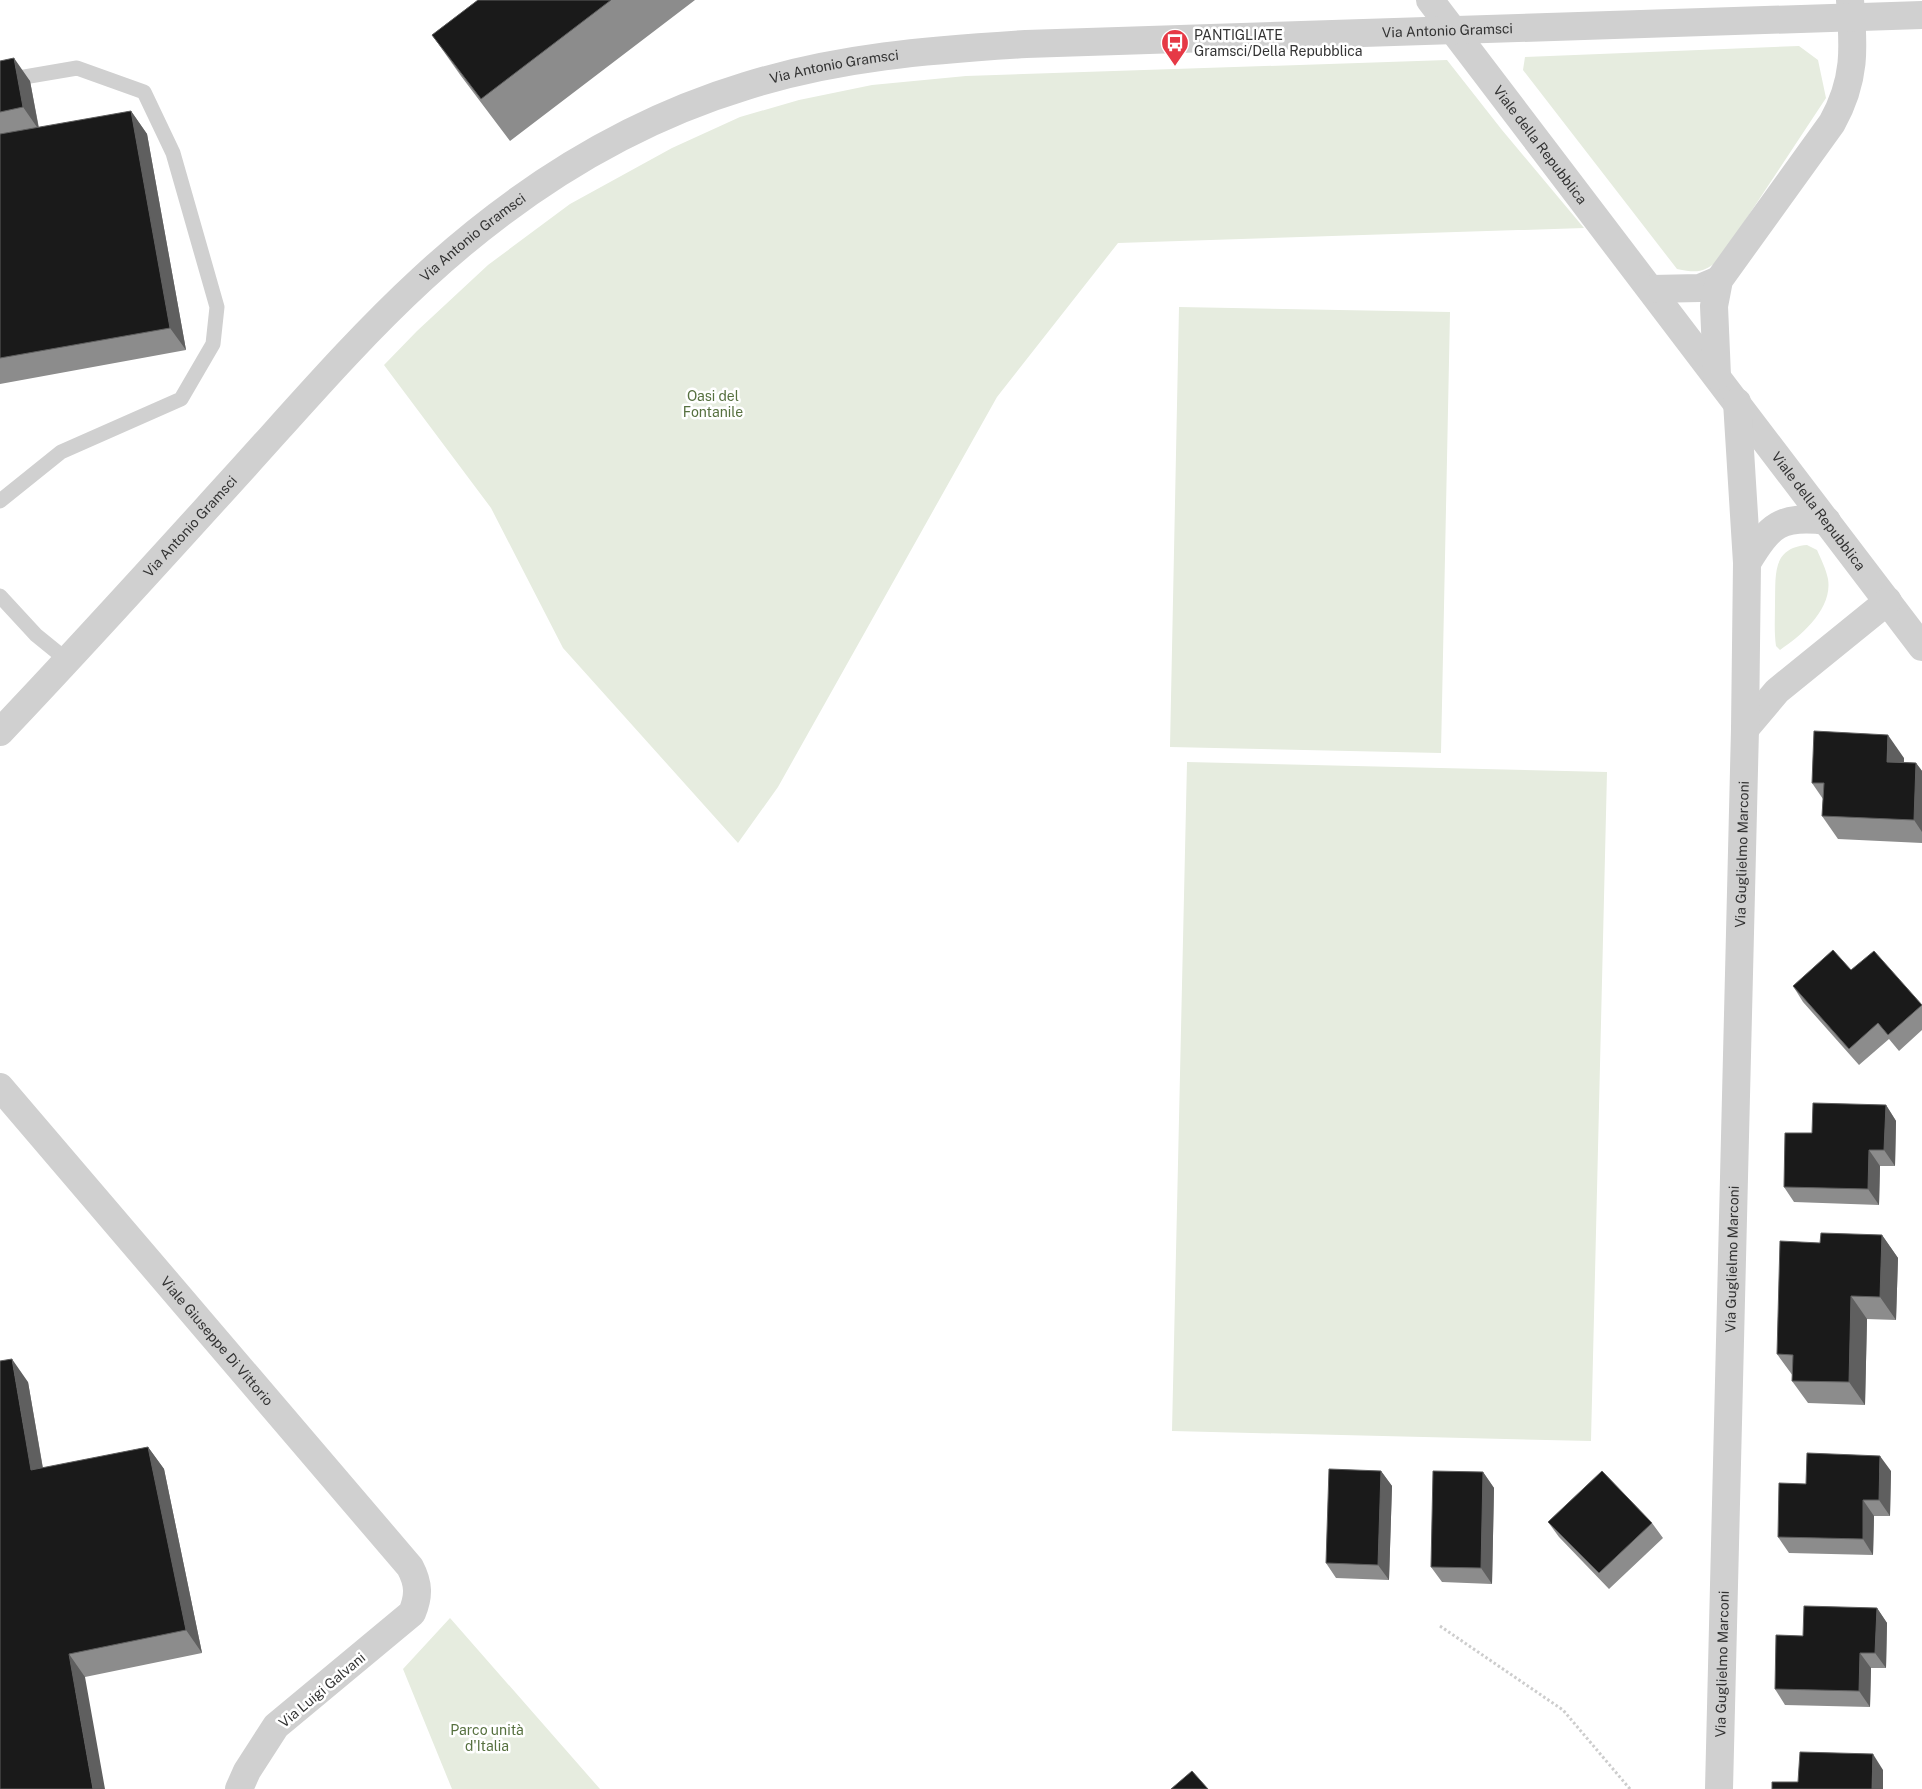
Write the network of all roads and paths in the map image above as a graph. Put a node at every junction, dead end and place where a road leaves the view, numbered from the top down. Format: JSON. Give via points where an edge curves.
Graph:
{"nodes":[{"id":1,"x":1430,"y":0,"type":"edge"},
{"id":2,"x":1851,"y":8,"type":"edge"},
{"id":3,"x":1922,"y":15,"type":"edge"},
{"id":4,"x":1455,"y":32,"type":"junction"},
{"id":5,"x":0,"y":81,"type":"edge"},
{"id":6,"x":1719,"y":280,"type":"junction"},
{"id":7,"x":1651,"y":289,"type":"junction"},
{"id":8,"x":1717,"y":376,"type":"junction"},
{"id":9,"x":1737,"y":402,"type":"junction"},
{"id":10,"x":0,"y":501,"type":"edge"},
{"id":11,"x":1827,"y":521,"type":"junction"},
{"id":12,"x":1747,"y":563,"type":"junction"},
{"id":13,"x":0,"y":596,"type":"edge"},
{"id":14,"x":1888,"y":601,"type":"junction"},
{"id":15,"x":1922,"y":647,"type":"edge"},
{"id":16,"x":68,"y":661,"type":"junction"},
{"id":17,"x":1745,"y":729,"type":"junction"},
{"id":18,"x":0,"y":732,"type":"edge"},
{"id":19,"x":0,"y":1088,"type":"edge"},
{"id":20,"x":417,"y":1601,"type":"joint"},
{"id":21,"x":1440,"y":1626,"type":"dead end"},
{"id":22,"x":239,"y":1789,"type":"edge"},
{"id":23,"x":1630,"y":1789,"type":"edge"},
{"id":24,"x":1719,"y":1789,"type":"edge"}],
"edges":[{"from":1,"to":4,"type":"street","name":"Viale della Repubblica"},
{"from":2,"to":3,"type":"street","name":"Via Antonio Gramsci"},
{"from":2,"to":4,"type":"street","name":"Via Antonio Gramsci"},
{"from":2,"to":6,"type":"street","via":[[1854,49],[1851,79],[1843,104],[1832,124]]},
{"from":4,"to":7,"type":"street","name":"Viale della Repubblica"},
{"from":4,"to":16,"type":"street","name":"Via Antonio Gramsci","via":[[1026,44],[857,58],[743,86],[617,139],[560,170],[506,208],[422,278],[338,363]]},
{"from":5,"to":10,"type":"lane","via":[[77,68],[144,92],[173,153],[217,307],[213,344],[180,399],[61,452]]},
{"from":6,"to":7,"type":"street","via":[[1700,288]]},
{"from":6,"to":8,"type":"street","via":[[1714,306]]},
{"from":7,"to":8,"type":"street","name":"Viale della Repubblica"},
{"from":8,"to":9,"type":"street","name":"Viale della Repubblica"},
{"from":9,"to":11,"type":"street","name":"Viale della Repubblica"},
{"from":9,"to":12,"type":"street","name":"Via Guglielmo Marconi"},
{"from":11,"to":12,"type":"street","via":[[1806,518],[1784,522],[1770,530]]},
{"from":11,"to":14,"type":"street","name":"Viale della Repubblica"},
{"from":12,"to":17,"type":"street","name":"Via Guglielmo Marconi"},
{"from":13,"to":16,"type":"lane","via":[[36,635]]},
{"from":14,"to":15,"type":"street","name":"Viale della Repubblica"},
{"from":14,"to":17,"type":"street","via":[[1777,691]]},
{"from":16,"to":18,"type":"street","name":"Via Antonio Gramsci"},
{"from":17,"to":24,"type":"street","name":"Via Guglielmo Marconi"},
{"from":19,"to":20,"type":"street","name":"Viale Giuseppe Di Vittorio","via":[[410,1567],[416,1578]]},
{"from":20,"to":22,"type":"street","name":"Via Luigi Galvani","via":[[403,1622],[276,1726]]},
{"from":21,"to":23,"type":"path","via":[[1563,1710]]}]}
